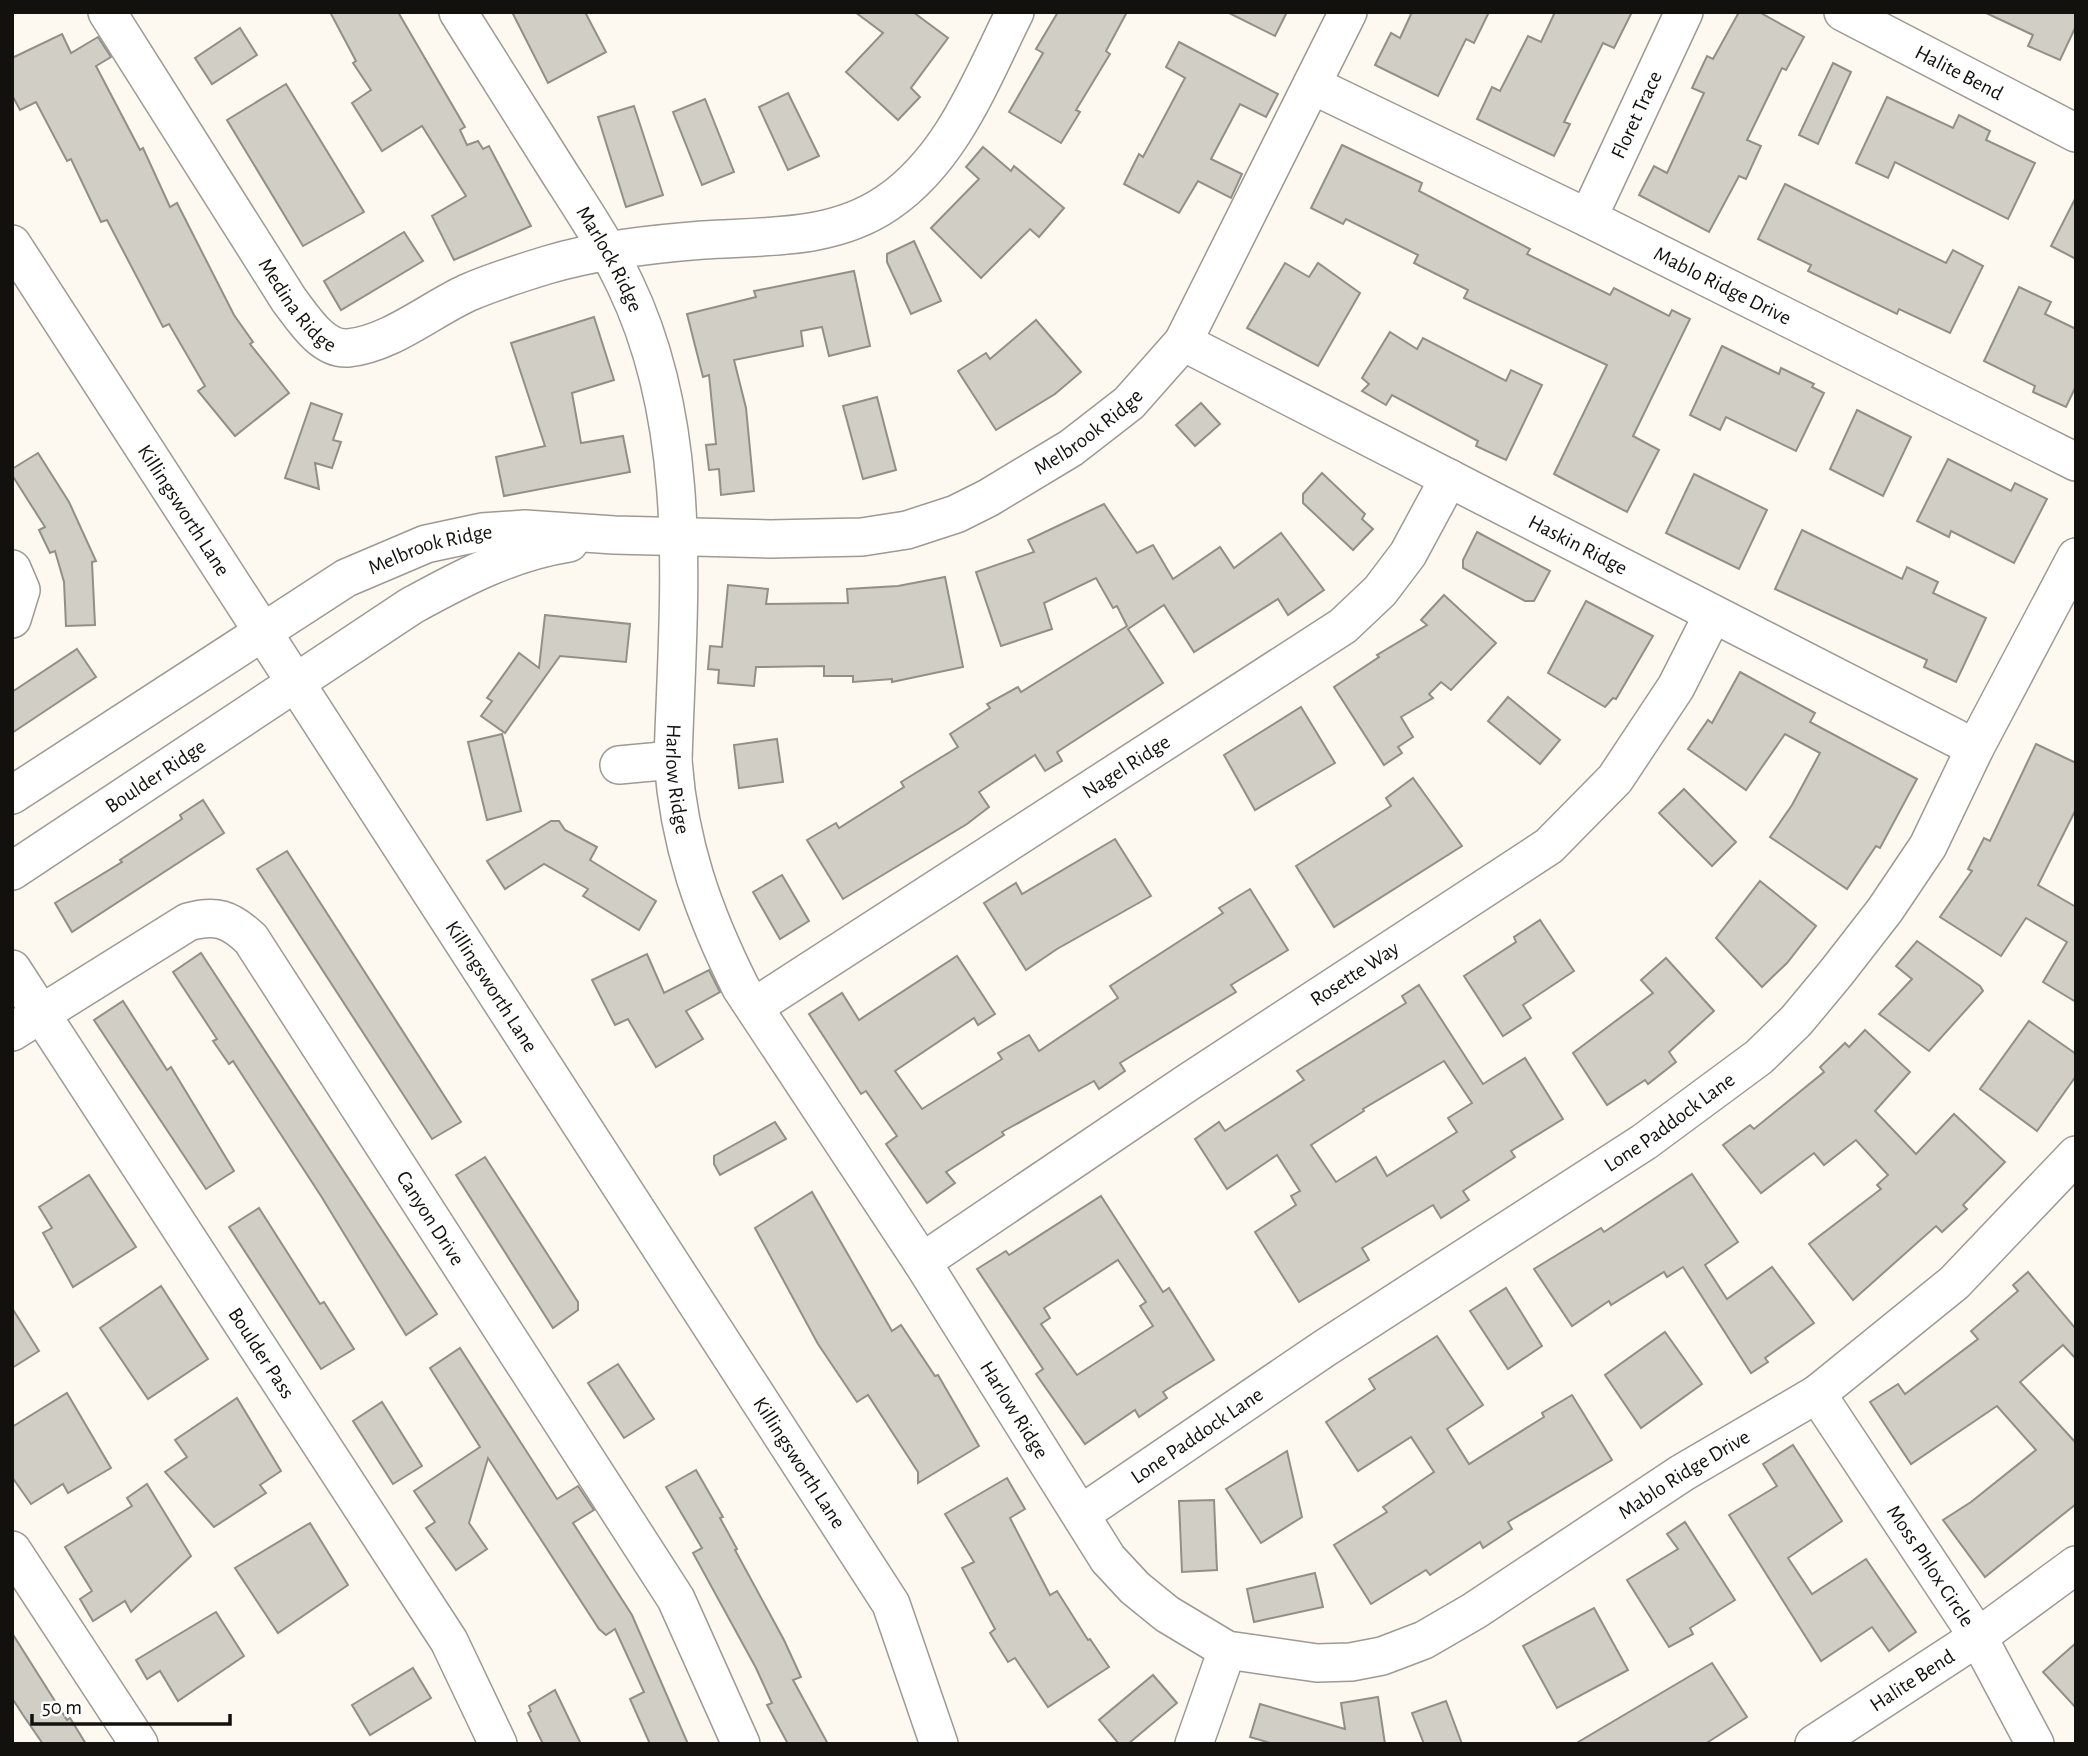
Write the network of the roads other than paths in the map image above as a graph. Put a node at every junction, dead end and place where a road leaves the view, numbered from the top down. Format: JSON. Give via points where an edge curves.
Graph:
{"nodes":[{"id":1,"x":107,"y":12,"type":"edge"},
{"id":2,"x":458,"y":12,"type":"edge"},
{"id":3,"x":1015,"y":12,"type":"edge"},
{"id":4,"x":1348,"y":12,"type":"edge"},
{"id":5,"x":1684,"y":12,"type":"edge"},
{"id":6,"x":1843,"y":12,"type":"edge"},
{"id":7,"x":1312,"y":85,"type":"junction"},
{"id":8,"x":2076,"y":134,"type":"edge"},
{"id":9,"x":1588,"y":218,"type":"junction"},
{"id":10,"x":12,"y":244,"type":"edge"},
{"id":11,"x":608,"y":252,"type":"junction"},
{"id":12,"x":1183,"y":342,"type":"junction"},
{"id":13,"x":2076,"y":462,"type":"edge"},
{"id":14,"x":1449,"y":478,"type":"junction"},
{"id":15,"x":614,"y":535,"type":"junction"},
{"id":16,"x":677,"y":537,"type":"junction"},
{"id":17,"x":2076,"y":556,"type":"edge"},
{"id":18,"x":384,"y":559,"type":"junction"},
{"id":19,"x":12,"y":569,"type":"edge"},
{"id":20,"x":411,"y":606,"type":"junction"},
{"id":21,"x":1713,"y":614,"type":"junction"},
{"id":22,"x":12,"y":620,"type":"edge"},
{"id":23,"x":265,"y":631,"type":"junction"},
{"id":24,"x":297,"y":681,"type":"junction"},
{"id":25,"x":165,"y":695,"type":"junction"},
{"id":26,"x":198,"y":746,"type":"junction"},
{"id":27,"x":1975,"y":748,"type":"junction"},
{"id":28,"x":673,"y":760,"type":"junction"},
{"id":29,"x":619,"y":765,"type":"dead end"},
{"id":30,"x":12,"y":795,"type":"edge"},
{"id":31,"x":12,"y":872,"type":"edge"},
{"id":32,"x":12,"y":969,"type":"edge"},
{"id":33,"x":754,"y":1007,"type":"junction"},
{"id":34,"x":27,"y":1023,"type":"edge"},
{"id":35,"x":2076,"y":1156,"type":"edge"},
{"id":36,"x":922,"y":1262,"type":"junction"},
{"id":37,"x":1817,"y":1394,"type":"junction"},
{"id":38,"x":1081,"y":1514,"type":"junction"},
{"id":39,"x":12,"y":1550,"type":"edge"},
{"id":40,"x":2076,"y":1565,"type":"edge"},
{"id":41,"x":1978,"y":1637,"type":"junction"},
{"id":42,"x":1227,"y":1650,"type":"junction"},
{"id":43,"x":139,"y":1744,"type":"edge"},
{"id":44,"x":498,"y":1744,"type":"edge"},
{"id":45,"x":741,"y":1744,"type":"edge"},
{"id":46,"x":939,"y":1744,"type":"edge"},
{"id":47,"x":1194,"y":1744,"type":"edge"},
{"id":48,"x":1814,"y":1744,"type":"edge"},
{"id":49,"x":2035,"y":1744,"type":"edge"}],
"edges":[{"from":1,"to":11,"type":"street","name":"Medina Ridge","via":[[289,300],[328,343],[344,348],[368,345],[469,292],[548,265]]},
{"from":2,"to":11,"type":"street","name":"Marlock Ridge"},
{"from":3,"to":11,"type":"street","name":"Medina Ridge","via":[[950,139],[887,203],[848,223],[811,232]]},
{"from":4,"to":7,"type":"street","name":"Melbrook Ridge"},
{"from":5,"to":9,"type":"street","name":"Floret Trace"},
{"from":6,"to":8,"type":"street","name":"Halite Bend"},
{"from":7,"to":9,"type":"street","name":"Mablo Ridge Drive"},
{"from":7,"to":12,"type":"street","name":"Melbrook Ridge"},
{"from":9,"to":13,"type":"street","name":"Mablo Ridge Drive"},
{"from":10,"to":23,"type":"street","name":"Killingsworth Lane"},
{"from":11,"to":16,"type":"street","name":"Marlock Ridge","via":[[641,324],[663,399],[673,447]]},
{"from":12,"to":14,"type":"street","name":"Haskin Ridge"},
{"from":12,"to":16,"type":"street","name":"Melbrook Ridge","via":[[1129,403],[1071,448],[956,513],[907,530],[862,537]]},
{"from":14,"to":21,"type":"street","name":"Haskin Ridge"},
{"from":14,"to":33,"type":"street","name":"Nagel Ridge","via":[[1408,554],[1380,591],[1343,626]]},
{"from":15,"to":16,"type":"street","name":"Melbrook Ridge"},
{"from":15,"to":18,"type":"street","name":"Melbrook Ridge","via":[[525,529],[482,532]]},
{"from":15,"to":20,"type":"street","name":"Melbrook Ridge","via":[[512,557],[473,572]]},
{"from":16,"to":28,"type":"street","name":"Harlow Ridge"},
{"from":17,"to":27,"type":"street","name":"Lone Paddock Lane"},
{"from":18,"to":20,"type":"street"},
{"from":18,"to":23,"type":"street","name":"Melbrook Ridge"},
{"from":19,"to":22,"type":"street","via":[[20,590]]},
{"from":20,"to":24,"type":"street","name":"Melbrook Ridge"},
{"from":21,"to":27,"type":"street","name":"Haskin Ridge"},
{"from":21,"to":36,"type":"street","name":"Rosette Way","via":[[1676,687],[1615,779],[1549,846]]},
{"from":23,"to":24,"type":"street","name":"Killingsworth Lane"},
{"from":23,"to":25,"type":"street"},
{"from":24,"to":26,"type":"street","name":"Boulder Ridge"},
{"from":24,"to":46,"type":"street","name":"Killingsworth Lane","via":[[891,1604]]},
{"from":25,"to":26,"type":"street"},
{"from":25,"to":30,"type":"street"},
{"from":26,"to":31,"type":"street","name":"Boulder Ridge"},
{"from":27,"to":38,"type":"street","name":"Lone Paddock Lane","via":[[1928,846],[1885,910],[1796,1021],[1759,1057],[1644,1142],[1325,1348]]},
{"from":28,"to":29,"type":"street"},
{"from":28,"to":33,"type":"street","name":"Harlow Ridge","via":[[683,841],[696,885],[716,939]]},
{"from":32,"to":34,"type":"street","name":"Boulder Pass"},
{"from":33,"to":36,"type":"street","name":"Harlow Ridge"},
{"from":34,"to":44,"type":"street","name":"Boulder Pass","via":[[449,1640]]},
{"from":34,"to":45,"type":"street","name":"Canyon Drive","via":[[188,922],[224,918],[251,939],[676,1598]]},
{"from":35,"to":37,"type":"street","name":"Mablo Ridge Drive","via":[[1954,1283]]},
{"from":36,"to":38,"type":"street","name":"Harlow Ridge"},
{"from":37,"to":41,"type":"street","name":"Moss Phlox Circle"},
{"from":37,"to":42,"type":"street","name":"Mablo Ridge Drive","via":[[1682,1473],[1423,1640],[1382,1657],[1352,1662]]},
{"from":38,"to":42,"type":"street","name":"Harlow Ridge","via":[[1108,1559],[1135,1588],[1167,1614]]},
{"from":39,"to":43,"type":"street"},
{"from":40,"to":41,"type":"street","name":"Halite Bend"},
{"from":41,"to":48,"type":"street","name":"Halite Bend"},
{"from":41,"to":49,"type":"street","name":"Moss Phlox Circle"},
{"from":42,"to":47,"type":"street"}]}
